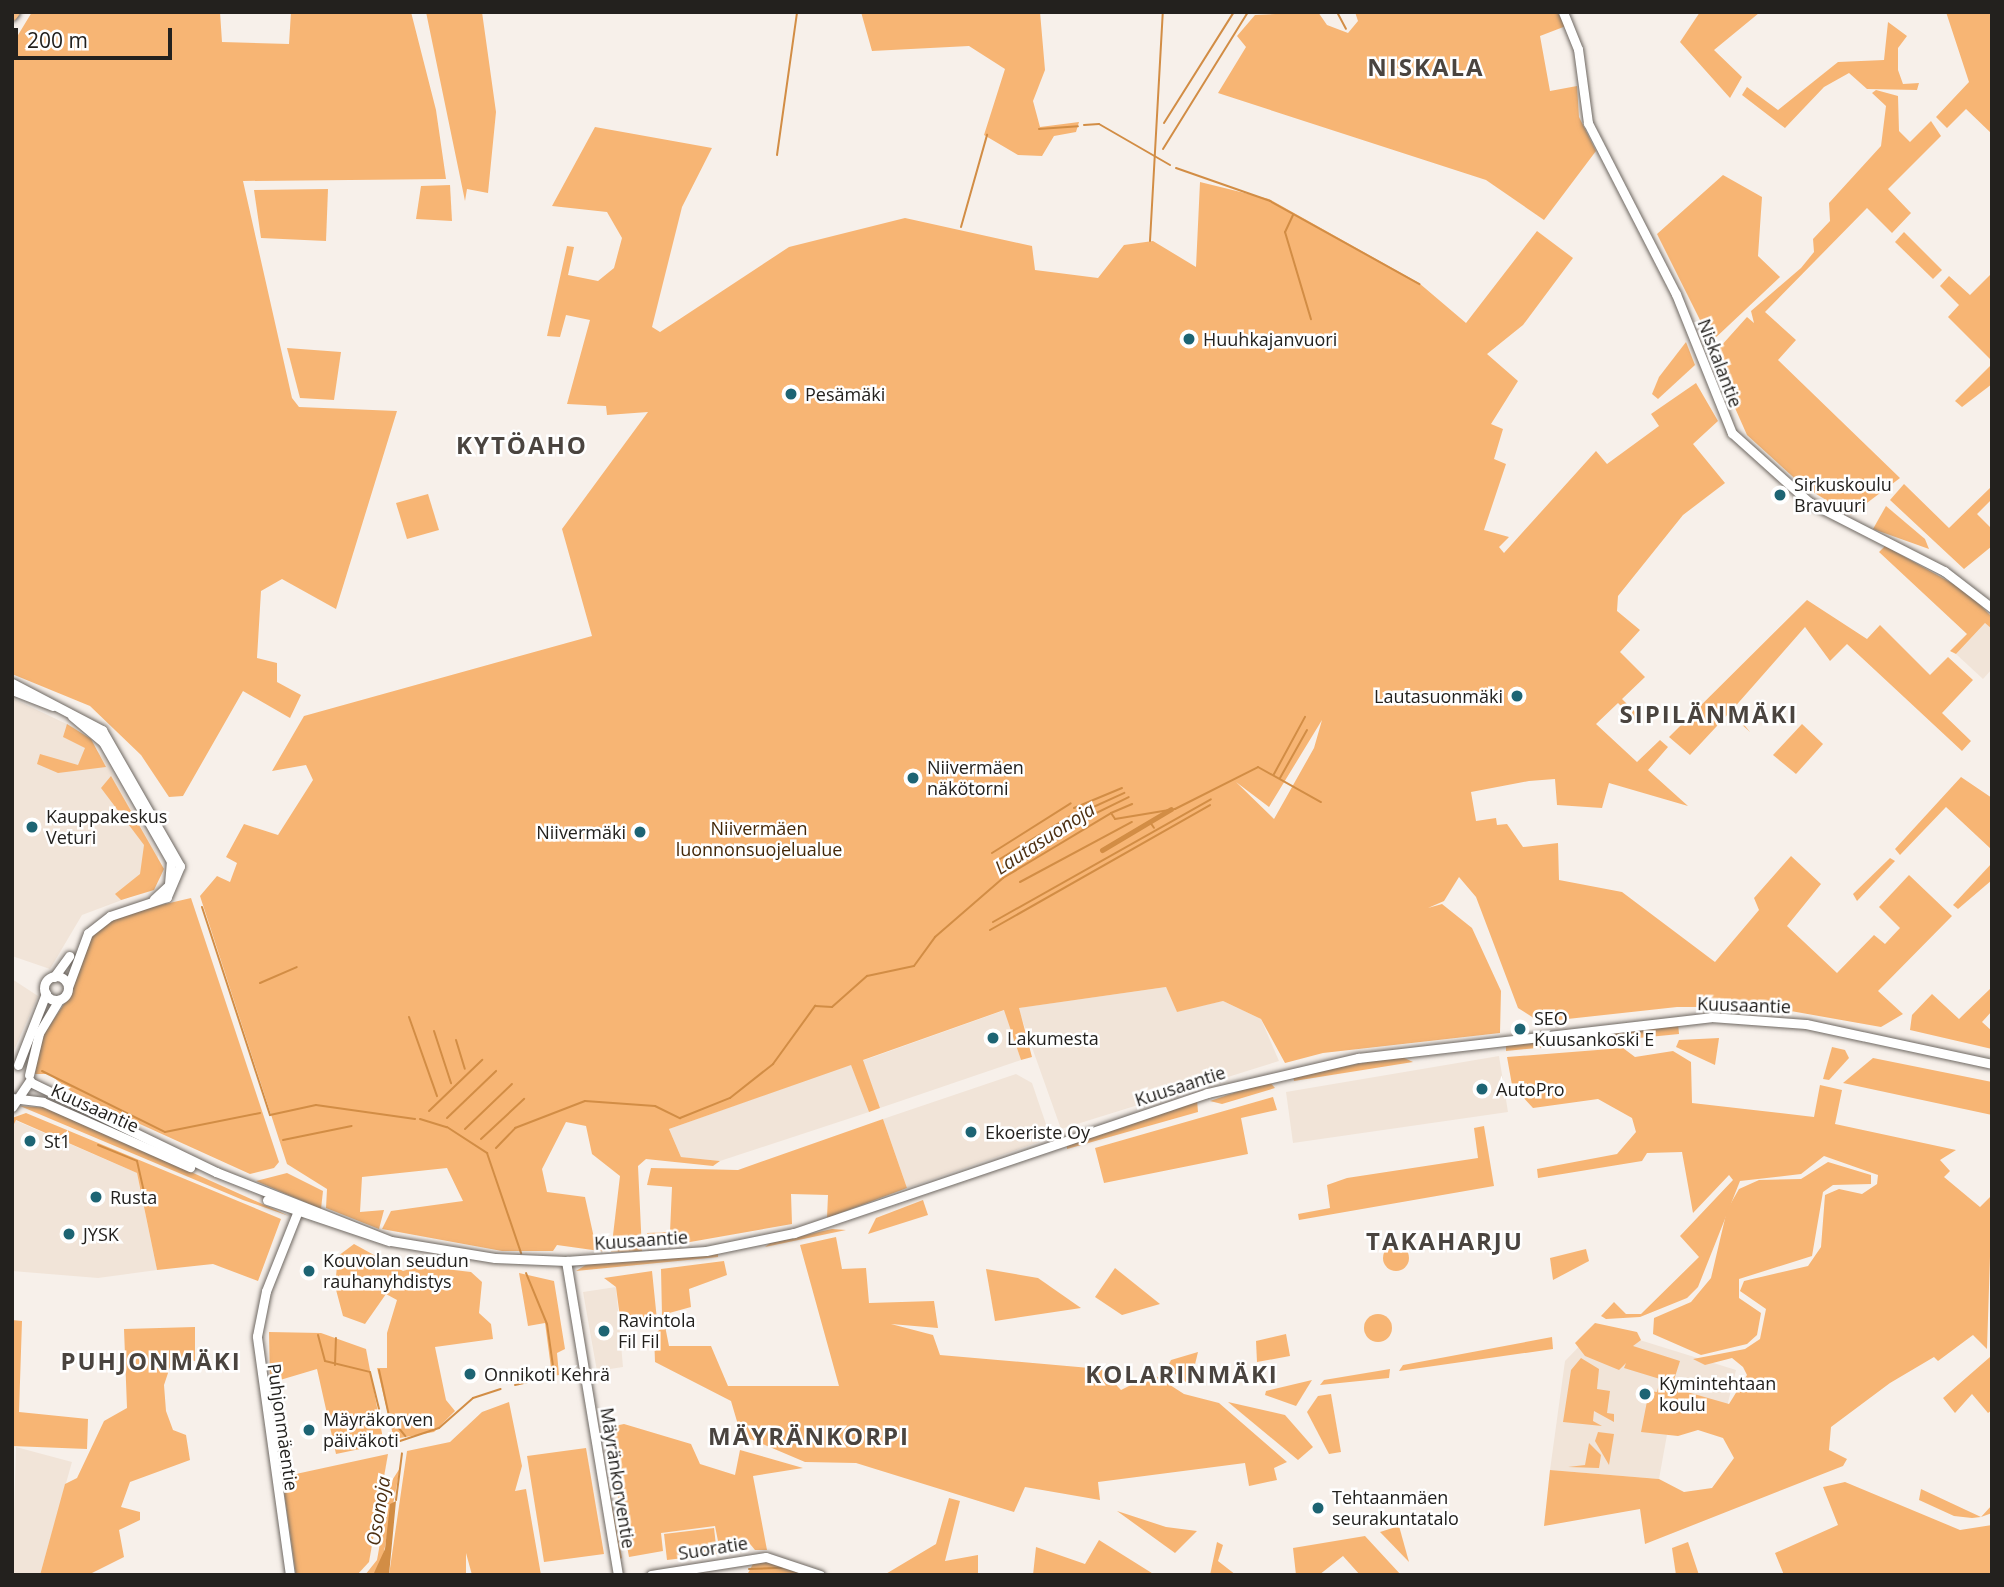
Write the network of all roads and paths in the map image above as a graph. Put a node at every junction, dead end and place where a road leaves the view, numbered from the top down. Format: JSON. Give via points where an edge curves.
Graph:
{"nodes":[{"id":1,"x":1563,"y":12,"type":"edge"},
{"id":2,"x":1992,"y":608,"type":"edge"},
{"id":3,"x":12,"y":683,"type":"edge"},
{"id":4,"x":12,"y":690,"type":"edge"},
{"id":5,"x":175,"y":881,"type":"junction"},
{"id":6,"x":54,"y":977,"type":"junction"},
{"id":7,"x":68,"y":987,"type":"junction"},
{"id":8,"x":46,"y":993,"type":"junction"},
{"id":9,"x":59,"y":1000,"type":"junction"},
{"id":10,"x":14,"y":1064,"type":"edge"},
{"id":11,"x":1992,"y":1065,"type":"edge"},
{"id":12,"x":30,"y":1079,"type":"junction"},
{"id":13,"x":16,"y":1098,"type":"edge"},
{"id":14,"x":12,"y":1107,"type":"edge"},
{"id":15,"x":299,"y":1209,"type":"junction"},
{"id":16,"x":566,"y":1261,"type":"junction"},
{"id":17,"x":290,"y":1575,"type":"edge"},
{"id":18,"x":618,"y":1575,"type":"edge"},
{"id":19,"x":650,"y":1575,"type":"edge"},
{"id":20,"x":820,"y":1575,"type":"edge"}],
"edges":[{"from":1,"to":2,"type":"street","name":"Niskalantie","via":[[1578,49],[1588,123],[1676,294],[1732,433],[1809,502],[1944,570]]},
{"from":3,"to":5,"type":"street","via":[[86,717],[109,738],[178,859]]},
{"from":4,"to":5,"type":"street","via":[[76,718],[103,742],[171,861]]},
{"from":5,"to":6,"type":"street","via":[[156,898],[91,922]]},
{"from":5,"to":7,"type":"street","via":[[163,900],[95,926],[75,956]]},
{"from":6,"to":7,"type":"street"},
{"from":6,"to":8,"type":"street"},
{"from":7,"to":9,"type":"street"},
{"from":8,"to":9,"type":"street"},
{"from":8,"to":10,"type":"street","via":[[30,1040]]},
{"from":9,"to":12,"type":"street","via":[[39,1033]]},
{"from":10,"to":12,"type":"street","name":"Kuusaantie"},
{"from":11,"to":16,"type":"street","name":"Kuusaantie","via":[[1806,1024],[1711,1017],[1358,1058],[1207,1093],[794,1233],[684,1253]]},
{"from":12,"to":13,"type":"street"},
{"from":12,"to":15,"type":"street","name":"Kuusaantie"},
{"from":13,"to":14,"type":"street"},
{"from":13,"to":15,"type":"street","name":"Kuusaantie"},
{"from":15,"to":16,"type":"street","name":"Kuusaantie","via":[[391,1241],[495,1258]]},
{"from":15,"to":17,"type":"street","name":"Puhjonmäentie","via":[[266,1291],[257,1336]]},
{"from":16,"to":18,"type":"street","name":"Mäyränkorventie"},
{"from":19,"to":20,"type":"street","name":"Suoratie","via":[[766,1557]]}]}
